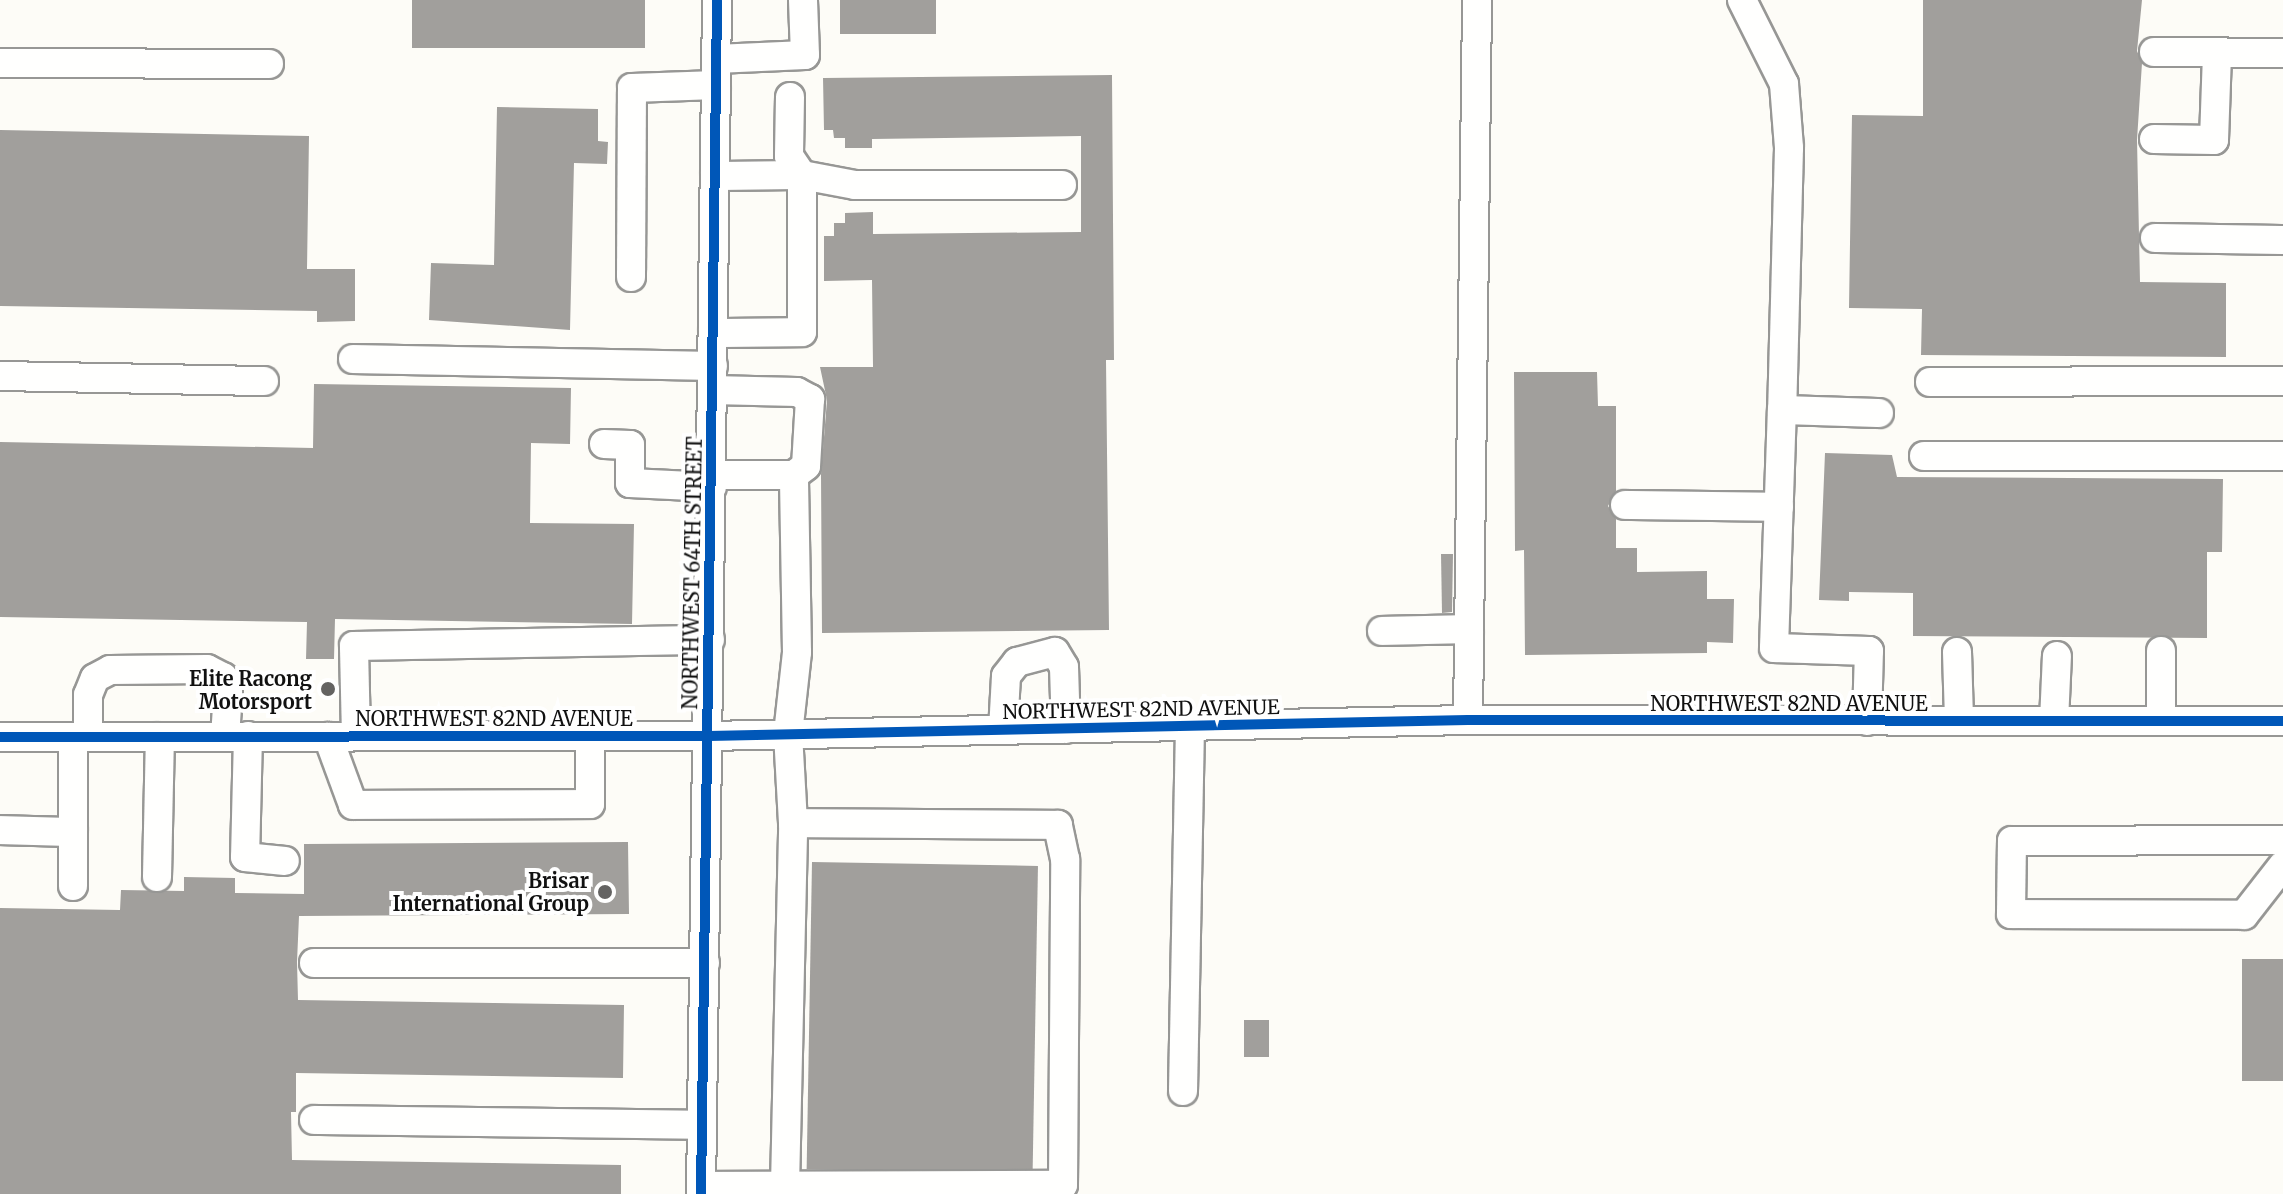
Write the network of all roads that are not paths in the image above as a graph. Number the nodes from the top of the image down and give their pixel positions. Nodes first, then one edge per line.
1 (717, 0) edge
2 (803, 0) edge
3 (1477, 0) edge
4 (1742, 0) edge
5 (2154, 52) dead end
6 (2217, 53) junction
7 (2283, 53) edge
8 (0, 63) edge
9 (269, 64) dead end
10 (716, 72) junction
11 (790, 97) dead end
12 (2154, 139) dead end
13 (802, 175) junction
14 (715, 176) junction
15 (1062, 185) dead end
16 (2155, 238) dead end
17 (2283, 240) edge
18 (631, 277) dead end
19 (713, 333) junction
20 (353, 359) dead end
21 (0, 376) edge
22 (713, 378) junction
23 (264, 381) dead end
24 (2283, 381) edge
25 (1930, 382) dead end
26 (1782, 410) junction
27 (1879, 413) dead end
28 (604, 444) dead end
29 (1924, 456) dead end
30 (2283, 456) edge
31 (794, 475) junction
32 (712, 481) junction
33 (1625, 505) dead end
34 (1779, 507) junction
35 (1469, 629) junction
36 (1382, 631) dead end
37 (710, 640) junction
38 (2161, 651) dead end
39 (1957, 652) dead end
40 (2057, 656) dead end
41 (1468, 720) junction
42 (1867, 721) junction
43 (1959, 721) junction
44 (2054, 721) junction
45 (2161, 721) junction
46 (2283, 721) edge
47 (1190, 726) junction
48 (1066, 729) junction
49 (1003, 730) junction
50 (788, 734) junction
51 (356, 736) junction
52 (590, 736) junction
53 (709, 736) junction
54 (0, 737) edge
55 (81, 737) junction
56 (160, 737) junction
57 (237, 737) junction
58 (328, 737) junction
59 (793, 823) junction
60 (0, 830) edge
61 (73, 832) junction
62 (2283, 840) edge
63 (285, 861) dead end
64 (2283, 865) edge
65 (157, 877) dead end
66 (73, 886) dead end
67 (314, 963) dead end
68 (705, 963) junction
69 (1183, 1091) dead end
70 (314, 1120) dead end
71 (702, 1125) junction
72 (785, 1186) junction
73 (701, 1190) edge

1 - 10 street, NORTHWEST 64TH STREET
2 - 10 street
3 - 35 street
4 - 26 street
5 - 6 street
6 - 7 street
6 - 12 street
8 - 9 street
10 - 14 street, NORTHWEST 64TH STREET
10 - 18 street
11 - 13 street
13 - 14 street
13 - 15 street
13 - 19 street
14 - 19 street, NORTHWEST 64TH STREET
16 - 17 street
19 - 22 street, NORTHWEST 64TH STREET
20 - 22 street
21 - 23 street
22 - 31 street
22 - 32 street, NORTHWEST 64TH STREET
24 - 25 street
26 - 27 street
26 - 34 street
28 - 32 street
29 - 30 street
31 - 32 street
31 - 50 street
32 - 37 street, NORTHWEST 64TH STREET
33 - 34 street
34 - 42 street
35 - 36 street
35 - 41 street
37 - 51 street
37 - 53 street, NORTHWEST 64TH STREET
38 - 45 street
39 - 43 street
40 - 44 street
41 - 42 street, NORTHWEST 82ND AVENUE
41 - 47 street, NORTHWEST 82ND AVENUE
42 - 43 street, NORTHWEST 82ND AVENUE
43 - 44 street, NORTHWEST 82ND AVENUE
44 - 45 street, NORTHWEST 82ND AVENUE
45 - 46 street, NORTHWEST 82ND AVENUE
47 - 48 street, NORTHWEST 82ND AVENUE
47 - 69 street
48 - 49 street, NORTHWEST 82ND AVENUE
48 - 49 street
49 - 50 street, NORTHWEST 82ND AVENUE
50 - 53 street, NORTHWEST 82ND AVENUE
50 - 59 street
51 - 52 street, NORTHWEST 82ND AVENUE
51 - 58 street, NORTHWEST 82ND AVENUE
52 - 53 street, NORTHWEST 82ND AVENUE
52 - 58 street
53 - 68 street, NORTHWEST 64TH STREET
54 - 55 street, NORTHWEST 82ND AVENUE
55 - 56 street, NORTHWEST 82ND AVENUE
55 - 57 street
55 - 61 street
56 - 57 street, NORTHWEST 82ND AVENUE
56 - 65 street
57 - 58 street, NORTHWEST 82ND AVENUE
57 - 63 street
59 - 72 street
59 - 72 street
60 - 61 street
61 - 66 street
62 - 64 street
67 - 68 street
68 - 71 street, NORTHWEST 64TH STREET
70 - 71 street
71 - 73 street, NORTHWEST 64TH STREET
72 - 73 street

